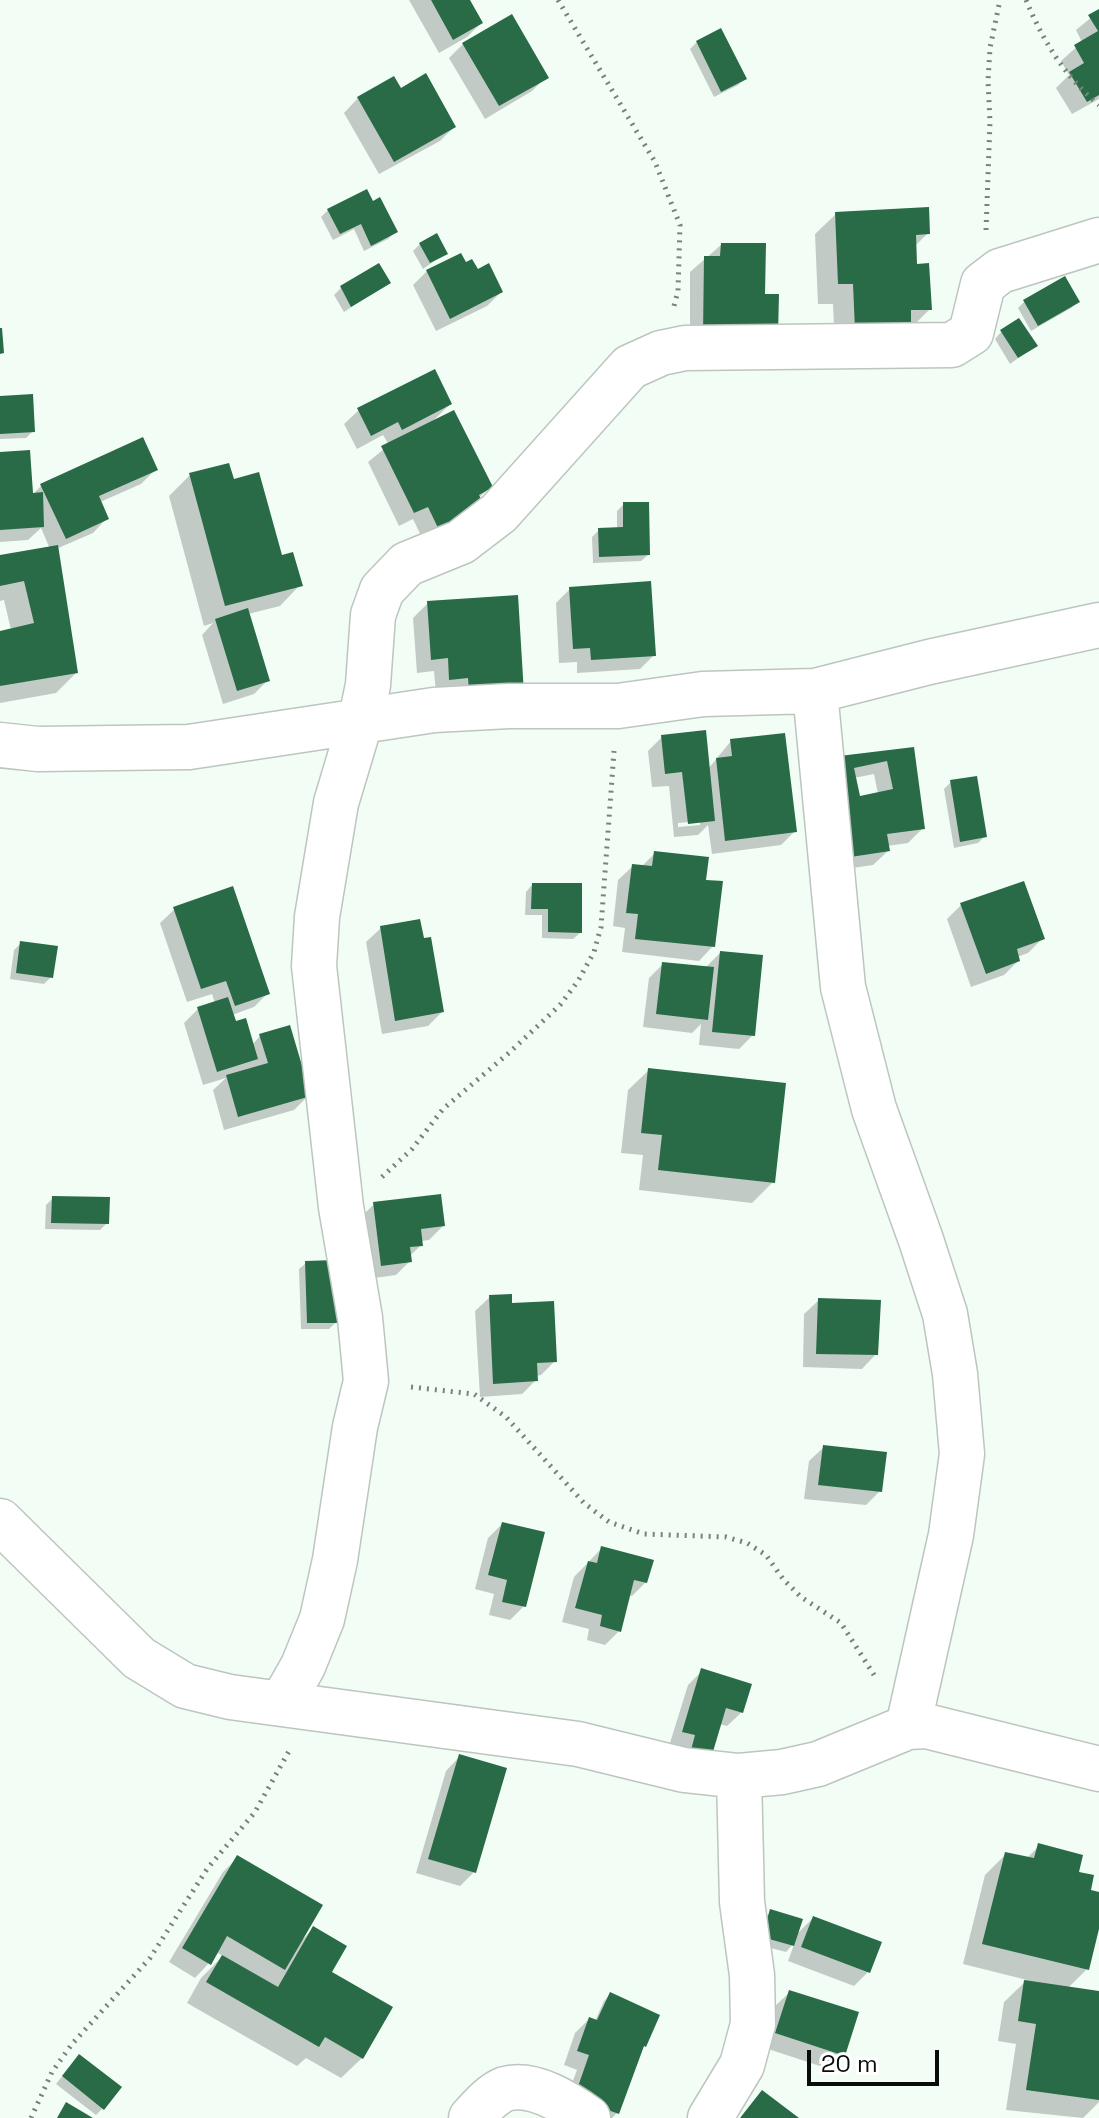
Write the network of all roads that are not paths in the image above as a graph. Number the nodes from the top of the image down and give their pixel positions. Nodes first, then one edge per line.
1 (1099, 240) edge
2 (1099, 625) edge
3 (815, 691) junction
4 (360, 723) junction
5 (0, 745) edge
6 (0, 1521) edge
7 (291, 1705) junction
8 (911, 1715) junction
9 (1099, 1769) edge
10 (739, 1776) junction
11 (471, 2118) edge
12 (588, 2118) edge
13 (710, 2118) edge

1 - 4 street
2 - 3 street
3 - 4 street
3 - 8 street
4 - 5 street
4 - 7 street
6 - 7 street
7 - 10 street
8 - 9 street
8 - 10 street
10 - 13 street
11 - 12 street

